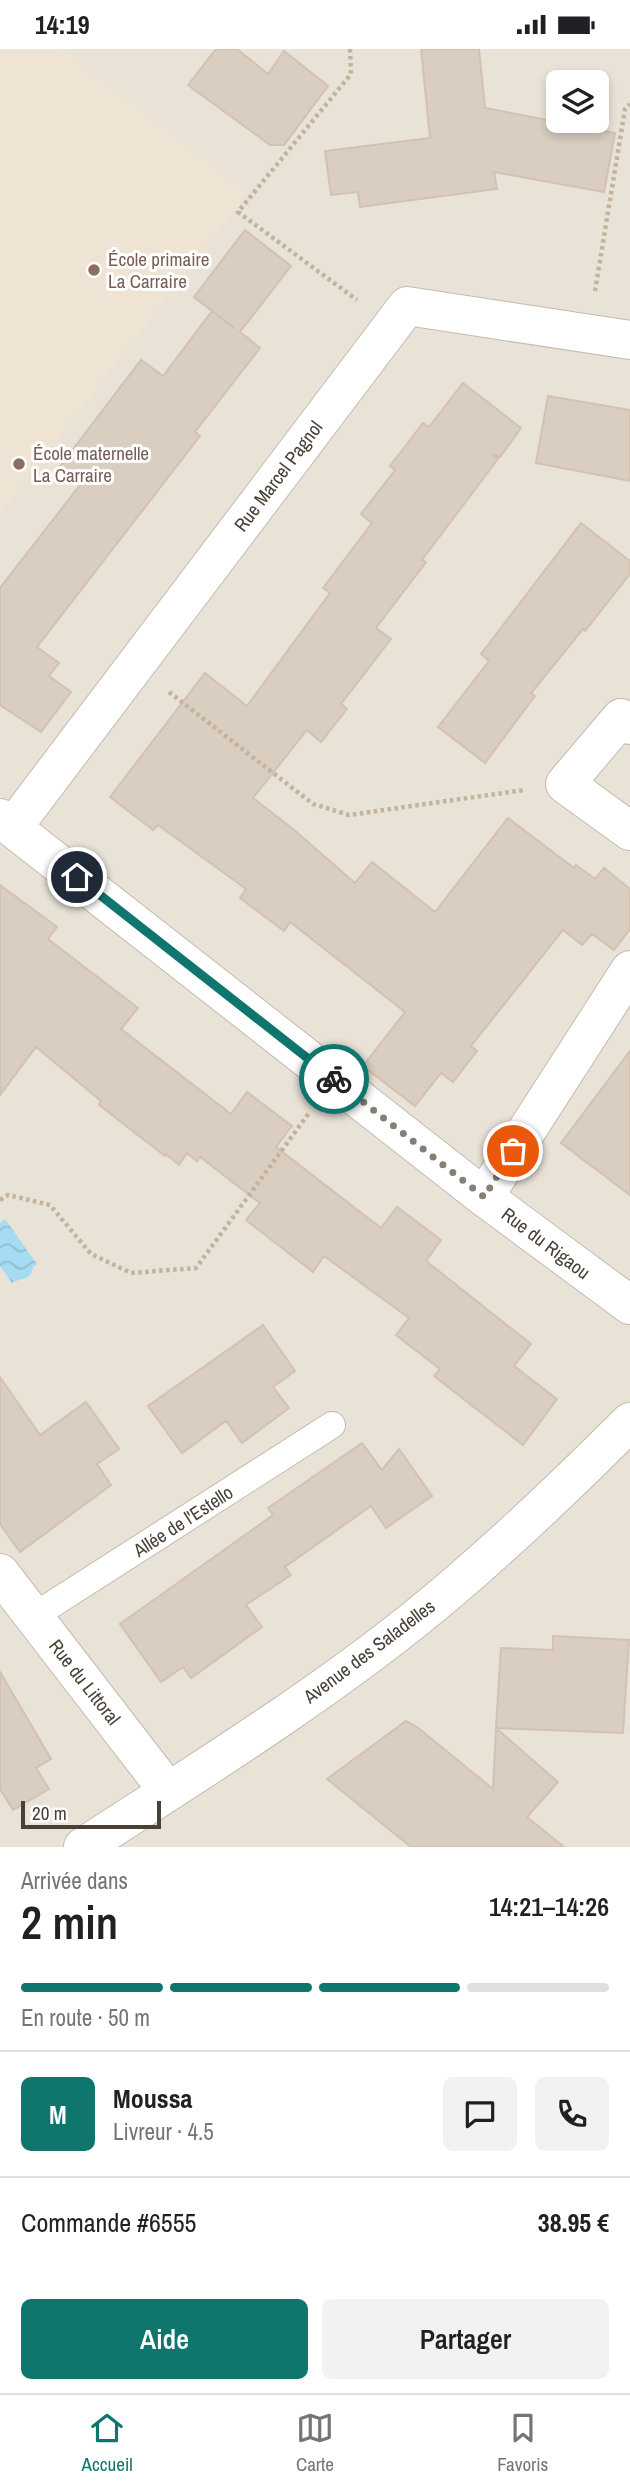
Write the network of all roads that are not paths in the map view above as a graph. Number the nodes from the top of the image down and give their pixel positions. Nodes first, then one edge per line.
1 (630, 340) edge
2 (630, 725) edge
3 (7, 823) edge
4 (630, 831) edge
5 (630, 970) edge
6 (484, 1197) junction
7 (630, 1305) edge
8 (332, 1425) dead end
9 (623, 1442) edge
10 (0, 1573) edge
11 (34, 1616) junction
12 (169, 1791) junction
13 (83, 1847) edge

1 - 3 street, Rue Marcel Pagnol
2 - 4 street
3 - 6 street, Rue du Rigaou
5 - 6 street
6 - 7 street, Rue du Rigaou
8 - 11 lane, Allée de l'Estello
9 - 12 street, Avenue des Saladelles
10 - 11 street, Rue du Littoral
11 - 12 street, Rue du Littoral
12 - 13 street, Avenue des Saladelles

